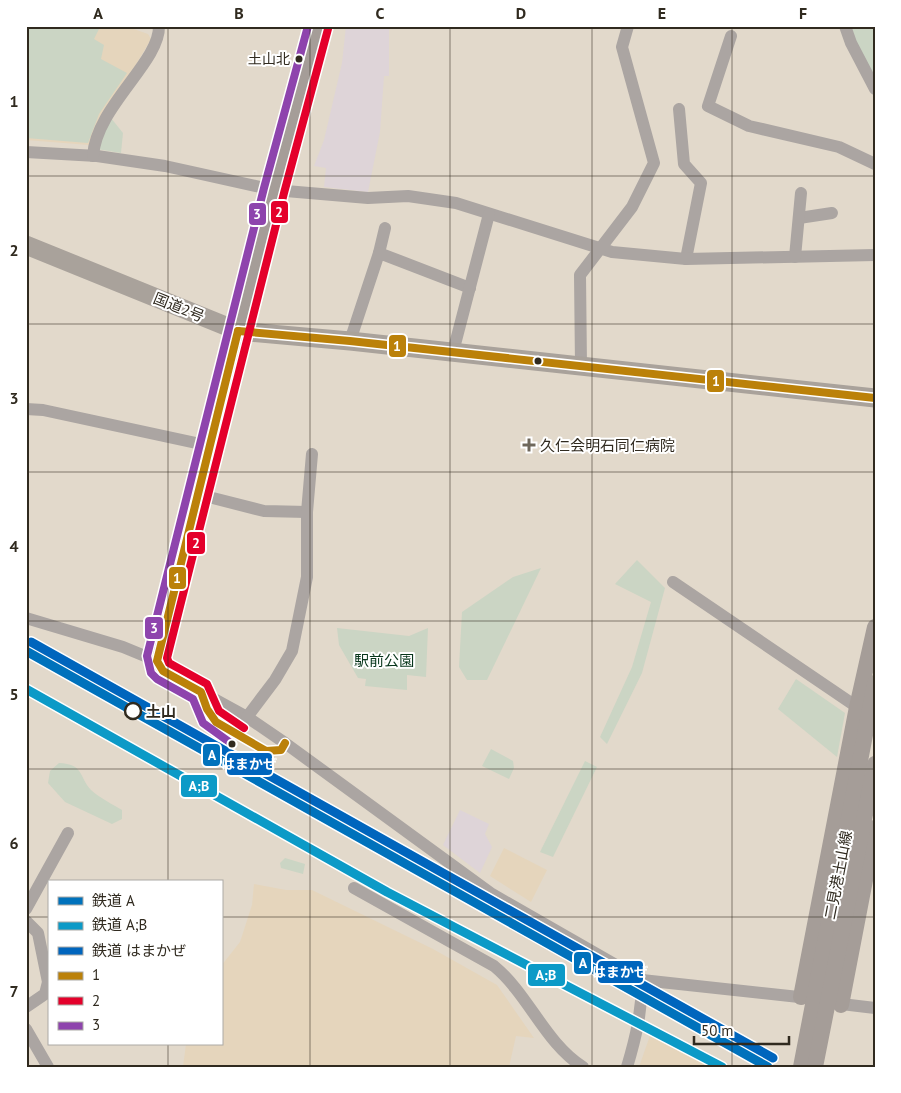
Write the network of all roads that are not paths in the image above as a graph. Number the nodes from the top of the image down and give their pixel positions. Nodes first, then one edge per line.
1 (159, 26) edge
2 (318, 26) edge
3 (628, 26) edge
4 (845, 26) edge
5 (730, 36) dead end
6 (875, 89) edge
7 (679, 109) dead end
8 (26, 152) edge
9 (93, 156) junction
10 (875, 164) edge
11 (274, 190) junction
12 (801, 193) dead end
13 (832, 213) dead end
14 (489, 214) junction
15 (799, 218) junction
16 (385, 228) dead end
17 (26, 245) edge
18 (599, 248) junction
19 (379, 253) junction
20 (875, 255) edge
21 (795, 257) junction
22 (686, 259) junction
23 (470, 288) junction
24 (238, 331) junction
25 (350, 341) junction
26 (453, 352) junction
27 (581, 366) junction
28 (875, 398) edge
29 (26, 409) edge
30 (210, 446) junction
31 (312, 454) dead end
32 (197, 494) junction
33 (307, 512) junction
34 (673, 582) dead end
35 (26, 618) edge
36 (875, 627) edge
37 (157, 661) junction
38 (875, 683) edge
39 (857, 707) junction
40 (247, 717) junction
41 (875, 764) edge
42 (875, 828) edge
43 (68, 833) dead end
44 (354, 888) dead end
45 (26, 909) edge
46 (26, 921) edge
47 (642, 980) junction
48 (824, 983) junction
49 (801, 997) junction
50 (841, 1005) junction
51 (26, 1007) edge
52 (875, 1008) edge
53 (26, 1029) edge
54 (44, 1065) edge
55 (583, 1067) edge
56 (627, 1067) edge
57 (801, 1067) edge
58 (815, 1067) edge

1 - 9 street
2 - 11 main road
3 - 18 street
4 - 6 street
5 - 10 street
7 - 22 street
8 - 9 street
9 - 11 street
11 - 14 street
11 - 24 main road
12 - 15 street
13 - 15 street
14 - 18 street
14 - 23 street
15 - 21 street
16 - 19 street
17 - 24 highway, 国道2号
18 - 22 street
18 - 27 street
19 - 23 street
19 - 25 street
20 - 21 street
21 - 22 street
23 - 26 street
24 - 25 highway, 国道2号
24 - 30 street
25 - 26 highway, 国道2号
26 - 27 highway, 国道2号
27 - 28 highway, 国道2号
29 - 30 street
30 - 32 street
31 - 33 street
32 - 33 street
32 - 37 street
33 - 40 street
34 - 39 street
35 - 37 street
36 - 39 main road
37 - 40 street
38 - 48 main road, 二見港土山線
39 - 49 main road
40 - 47 street
41 - 48 main road, 二見港土山線
42 - 50 main road
43 - 45 street
44 - 55 street
46 - 51 street
47 - 49 street
47 - 56 street
48 - 57 main road, 二見港土山線
48 - 58 main road, 二見港土山線
49 - 50 street
50 - 52 street
53 - 54 street

